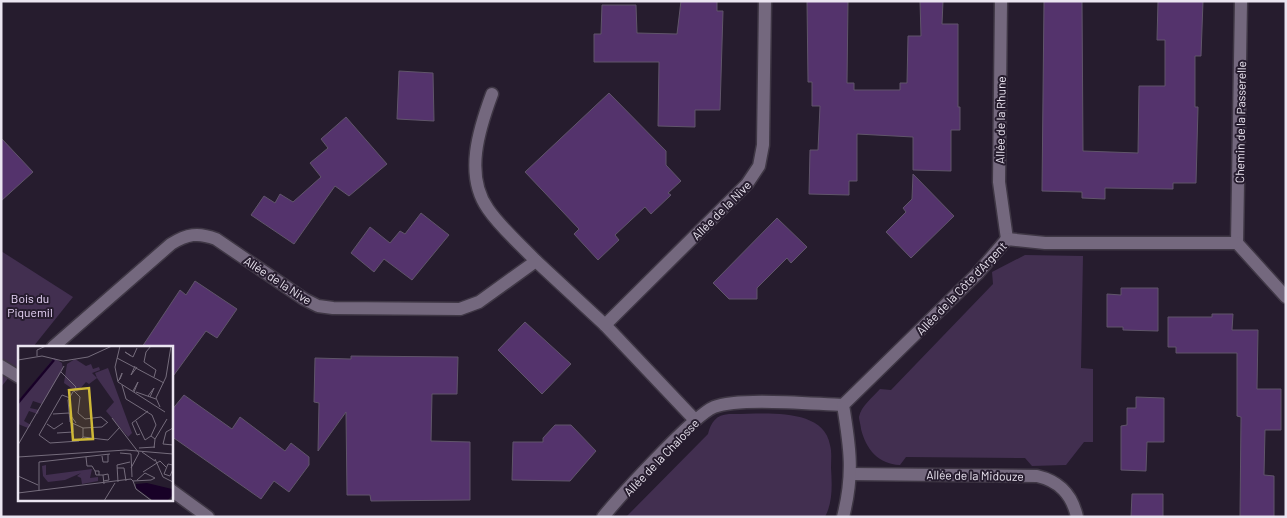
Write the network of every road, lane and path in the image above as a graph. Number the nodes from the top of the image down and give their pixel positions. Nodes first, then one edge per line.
1 (764, 1) edge
2 (1001, 1) edge
3 (1241, 1) edge
4 (492, 94) dead end
5 (1007, 239) junction
6 (1238, 243) junction
7 (536, 261) junction
8 (1286, 297) edge
9 (604, 325) junction
10 (54, 346) edge
11 (1, 366) edge
12 (18, 376) edge
13 (843, 405) junction
14 (695, 420) junction
15 (851, 474) junction
16 (172, 491) edge
17 (191, 512) edge
18 (208, 517) edge
19 (603, 517) edge
20 (843, 517) edge
21 (1076, 517) edge

1 - 9 street, Allée de la Nive
2 - 5 street, Allée de la Rhune
3 - 6 street, Chemin de la Passerelle
4 - 7 street
5 - 6 street, Allée de la Côte d'Argent
5 - 13 street, Allée de la Côte d'Argent
6 - 8 street
7 - 9 street
7 - 10 street, Allée de la Nive
9 - 14 street
11 - 12 street
13 - 14 street, Allée de la Chalosse
13 - 15 street
14 - 19 street, Allée de la Chalosse
15 - 20 street
15 - 21 street, Allée de la Midouze
16 - 17 street
17 - 18 street

